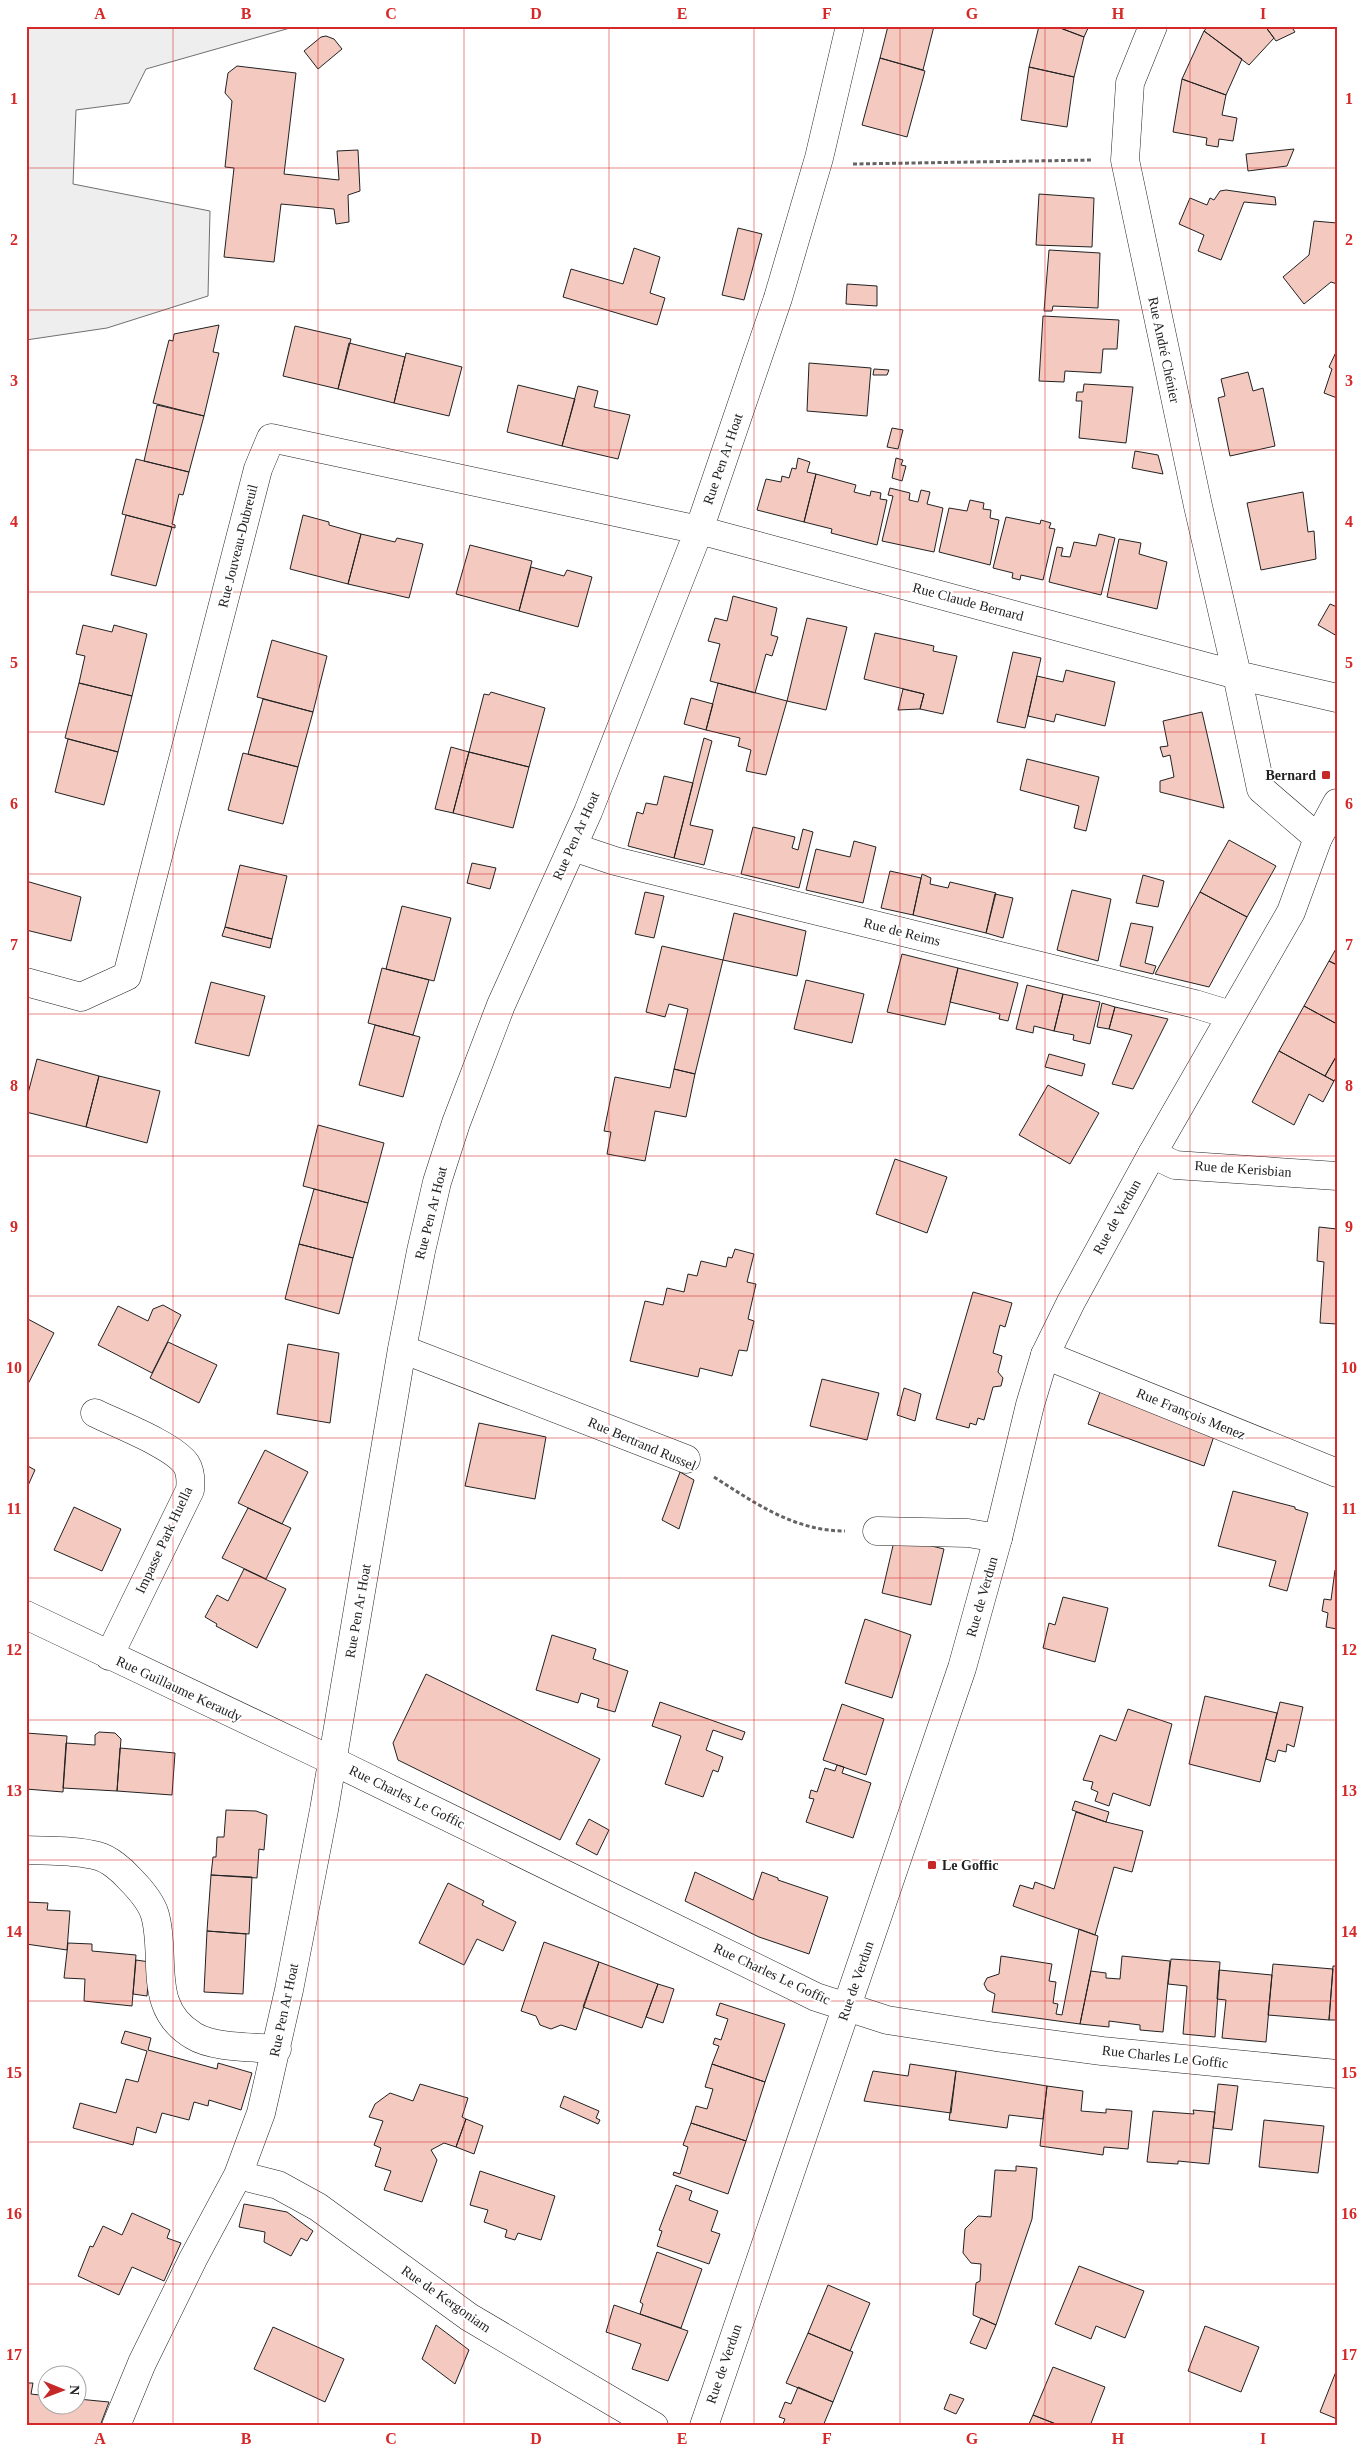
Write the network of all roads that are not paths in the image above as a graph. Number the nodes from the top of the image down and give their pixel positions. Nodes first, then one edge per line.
1 (850, 26) edge
2 (1153, 26) edge
3 (699, 530) junction
4 (1237, 675) junction
5 (1337, 698) edge
6 (1337, 803) edge
7 (1318, 838) junction
8 (573, 847) junction
9 (26, 982) edge
10 (1231, 1014) junction
11 (1152, 1154) junction
12 (1337, 1176) edge
13 (402, 1348) junction
14 (1045, 1356) junction
15 (95, 1413) dead end
16 (686, 1459) road end
17 (1337, 1473) edge
18 (877, 1531) road end
19 (998, 1538) junction
20 (26, 1616) edge
21 (109, 1656) junction
22 (333, 1761) junction
23 (26, 1850) edge
24 (848, 2008) junction
25 (276, 2049) junction
26 (1337, 2074) edge
27 (238, 2175) junction
28 (116, 2426) edge
29 (654, 2426) edge
30 (704, 2426) edge

1 - 3 street, Rue Pen Ar Hoat
2 - 4 street, Rue André Chénier
3 - 4 street, Rue Claude Bernard
3 - 8 street, Rue Pen Ar Hoat
3 - 9 street, Rue Jouveau-Dubreuil
4 - 5 street, Rue Claude Bernard
4 - 7 street, Rue André Chénier
6 - 7 street, Rue de Verdun
7 - 10 street, Rue de Verdun
8 - 10 street, Rue de Reims
8 - 13 street, Rue Pen Ar Hoat
10 - 11 street, Rue de Verdun
11 - 12 street, Rue de Kerisbian
11 - 14 street, Rue de Verdun
13 - 16 street, Rue Bertrand Russel
13 - 22 street, Rue Pen Ar Hoat
14 - 17 street, Rue François Menez
14 - 19 street, Rue de Verdun
15 - 21 street, Impasse Park Huella
18 - 19 street
19 - 24 street, Rue de Verdun
20 - 21 street, Rue Guillaume Keraudy
21 - 22 street, Rue Guillaume Keraudy
22 - 24 street, Rue Charles Le Goffic
22 - 25 street, Rue Pen Ar Hoat
23 - 25 street
24 - 26 street, Rue Charles Le Goffic
24 - 30 street, Rue de Verdun
25 - 27 street, Rue Pen Ar Hoat
27 - 28 street, Rue Pen Ar Hoat
27 - 29 street, Rue de Kergoniam

